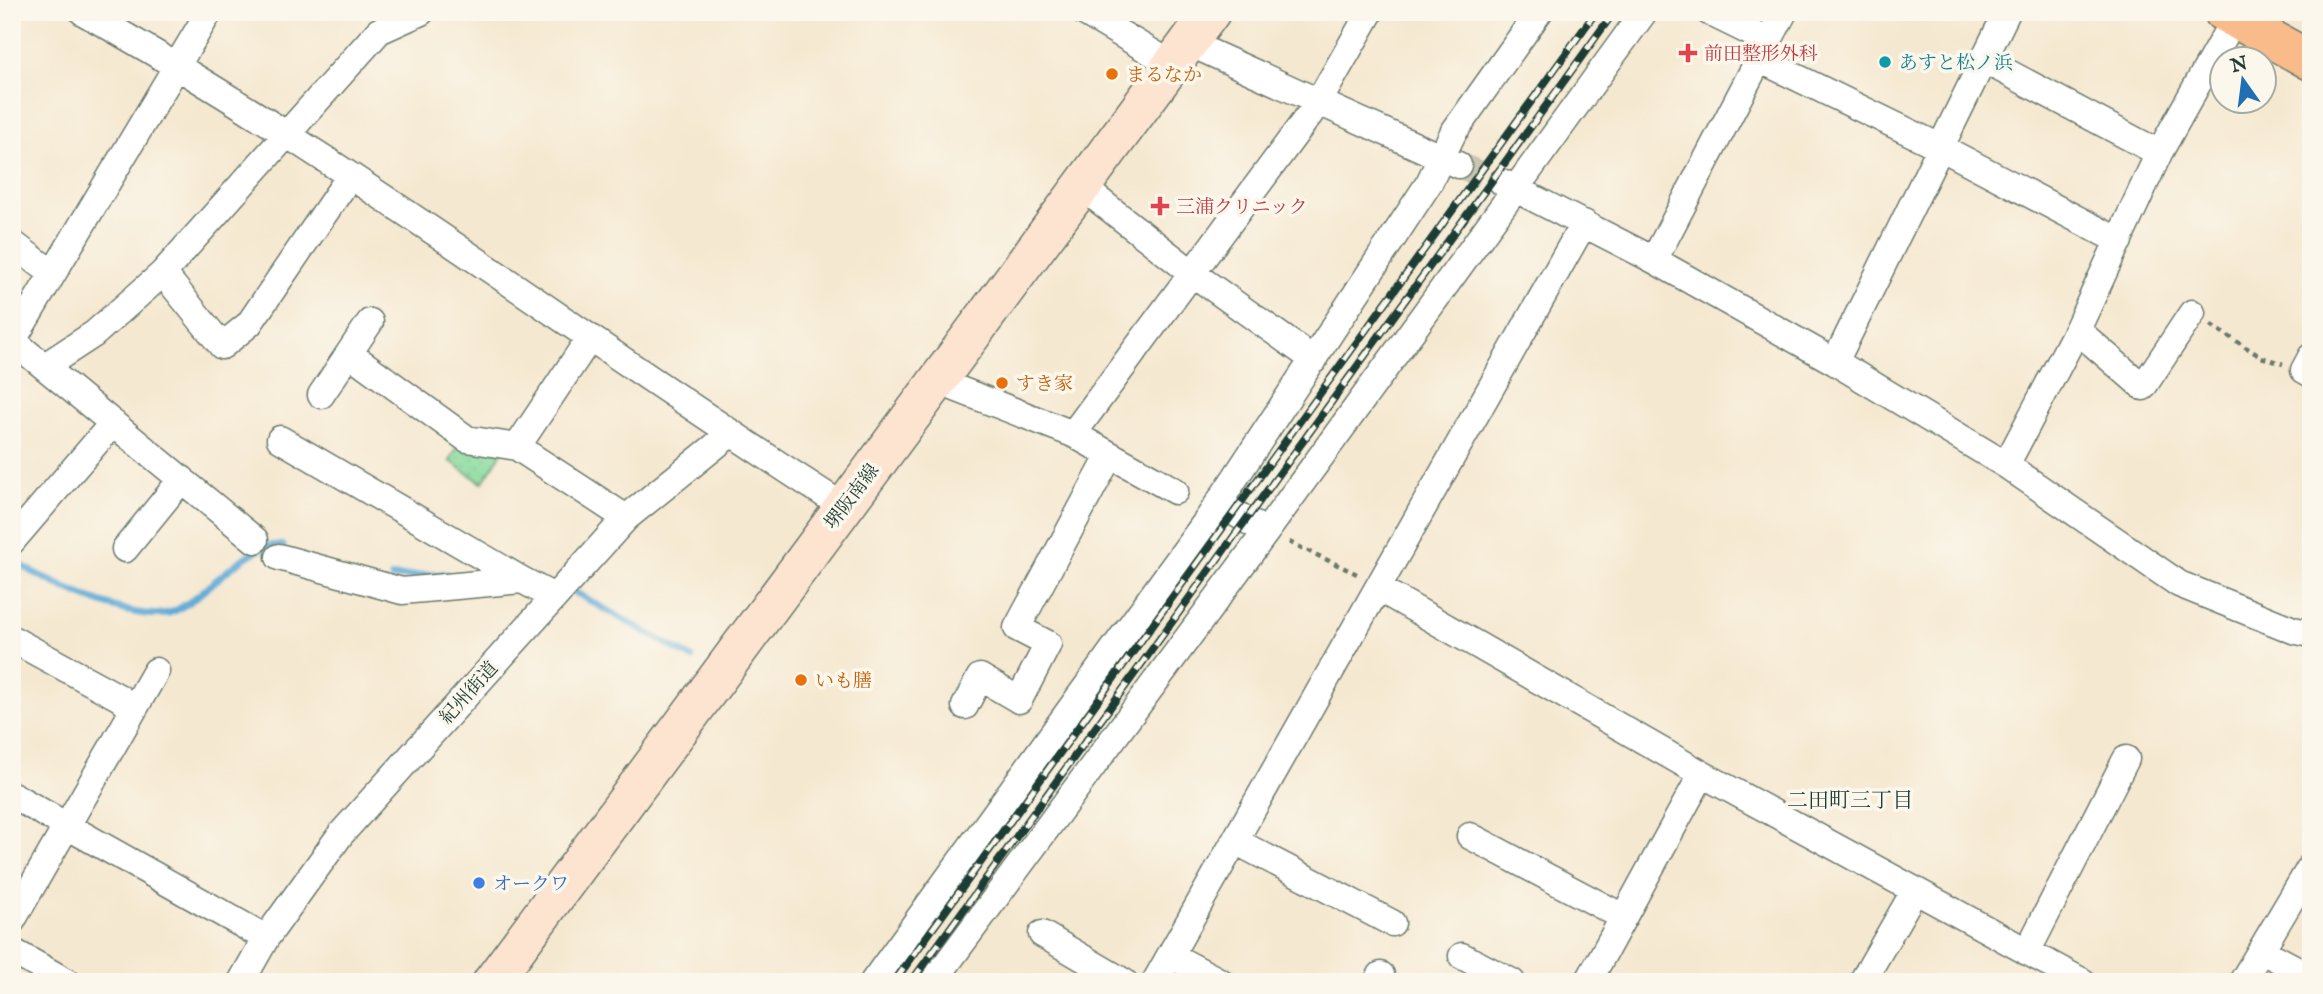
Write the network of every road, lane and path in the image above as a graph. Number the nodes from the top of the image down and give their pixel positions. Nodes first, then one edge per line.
1 (83, 12) edge
2 (209, 12) edge
3 (421, 12) edge
4 (1084, 12) edge
5 (1211, 12) edge
6 (1370, 12) edge
7 (1539, 12) edge
8 (1644, 12) edge
9 (1709, 12) edge
10 (1784, 12) edge
11 (2007, 12) edge
12 (2232, 14) edge
13 (1763, 50) junction
14 (1181, 54) junction
15 (1984, 60) junction
16 (2311, 61) edge
17 (177, 65) junction
18 (1318, 103) junction
19 (287, 133) junction
20 (1942, 148) junction
21 (2159, 153) junction
22 (1450, 162) junction
23 (350, 176) junction
24 (1509, 185) junction
25 (1082, 187) junction
26 (1584, 223) junction
27 (2119, 241) junction
28 (12, 243) edge
29 (1654, 260) junction
30 (52, 273) junction
31 (163, 273) junction
32 (1192, 273) junction
33 (2192, 313) joint
34 (370, 322) dead end
35 (2077, 330) junction
36 (589, 339) junction
37 (13, 341) edge
38 (350, 354) junction
39 (1314, 360) junction
40 (1835, 362) junction
41 (45, 366) junction
42 (2309, 367) edge
43 (937, 381) junction
44 (321, 395) dead end
45 (113, 423) junction
46 (730, 434) junction
47 (1073, 434) junction
48 (280, 439) dead end
49 (517, 447) junction
50 (1110, 455) junction
51 (2006, 465) junction
52 (182, 479) junction
53 (1175, 491) dead end
54 (843, 506) junction
55 (1214, 509) junction
56 (626, 518) junction
57 (255, 540) dead end
58 (1261, 540) junction
59 (12, 541) edge
60 (125, 549) dead end
61 (279, 557) dead end
62 (522, 580) junction
63 (1378, 588) junction
64 (554, 597) junction
65 (2311, 634) edge
66 (12, 639) edge
67 (156, 671) dead end
68 (965, 706) dead end
69 (133, 709) junction
70 (2126, 759) dead end
71 (1702, 774) junction
72 (12, 795) edge
73 (66, 825) junction
74 (1470, 836) dead end
75 (1235, 841) junction
76 (2311, 866) edge
77 (1915, 890) junction
78 (1623, 917) junction
79 (12, 921) edge
80 (1392, 923) dead end
81 (1042, 934) dead end
82 (266, 938) junction
83 (2261, 950) junction
84 (12, 951) edge
85 (2027, 952) junction
86 (1170, 954) junction
87 (1462, 956) dead end
88 (2311, 977) edge
89 (67, 982) edge
90 (242, 982) edge
91 (492, 982) edge
92 (873, 982) edge
93 (933, 982) edge
94 (1124, 982) edge
95 (1155, 982) edge
96 (1221, 982) edge
97 (1512, 982) edge
98 (1588, 982) edge
99 (1863, 982) edge
100 (2082, 982) edge
101 (2242, 982) edge

1 - 17 street
2 - 17 street
3 - 19 street
4 - 14 street
5 - 14 main road, 堺阪南線
6 - 18 street
7 - 22 street
8 - 24 street
9 - 13 street
10 - 13 street
11 - 15 street
12 - 16 main road
12 - 21 street
13 - 20 street
13 - 29 street
14 - 18 street
14 - 25 main road, 堺阪南線
15 - 20 street
15 - 21 street
17 - 19 street
17 - 30 street
18 - 22 street
18 - 32 street
19 - 23 street
19 - 31 street
20 - 27 street
20 - 40 street
21 - 27 street
22 - 39 street
23 - 31 street
23 - 36 street
24 - 26 street
24 - 58 street
25 - 32 street
25 - 43 main road, 堺阪南線
26 - 29 street
26 - 63 street
27 - 35 street
28 - 30 street
29 - 40 street
30 - 37 street
31 - 41 street
32 - 39 street
32 - 47 street
33 - 35 street
33 - 42 path
34 - 38 street
35 - 51 street
36 - 46 street
36 - 49 street
37 - 41 street
38 - 44 street
38 - 49 street
39 - 55 street
40 - 51 street
41 - 45 street
43 - 47 street
43 - 54 main road, 堺阪南線
45 - 52 street
45 - 59 street
46 - 54 street
46 - 56 street, 紀州街道
47 - 50 street
48 - 62 street
49 - 56 street
50 - 53 street
50 - 68 street
51 - 65 street
52 - 57 street
52 - 60 street
54 - 91 main road, 堺阪南線
55 - 58 street
55 - 92 street
56 - 64 street, 紀州街道
58 - 63 path
58 - 93 street
61 - 62 street
62 - 64 street
63 - 71 street
63 - 75 street
64 - 82 street, 紀州街道
66 - 69 street
67 - 69 street
69 - 73 street
70 - 85 street
71 - 77 street
71 - 78 street
72 - 73 street
73 - 79 street
73 - 82 street
74 - 78 street
75 - 80 street
75 - 86 street
76 - 83 street
77 - 85 street
77 - 99 street
78 - 98 street
81 - 94 street
82 - 90 street, 紀州街道
83 - 88 street
83 - 101 street
84 - 89 street
85 - 100 street
86 - 95 street
86 - 96 street
87 - 97 street

